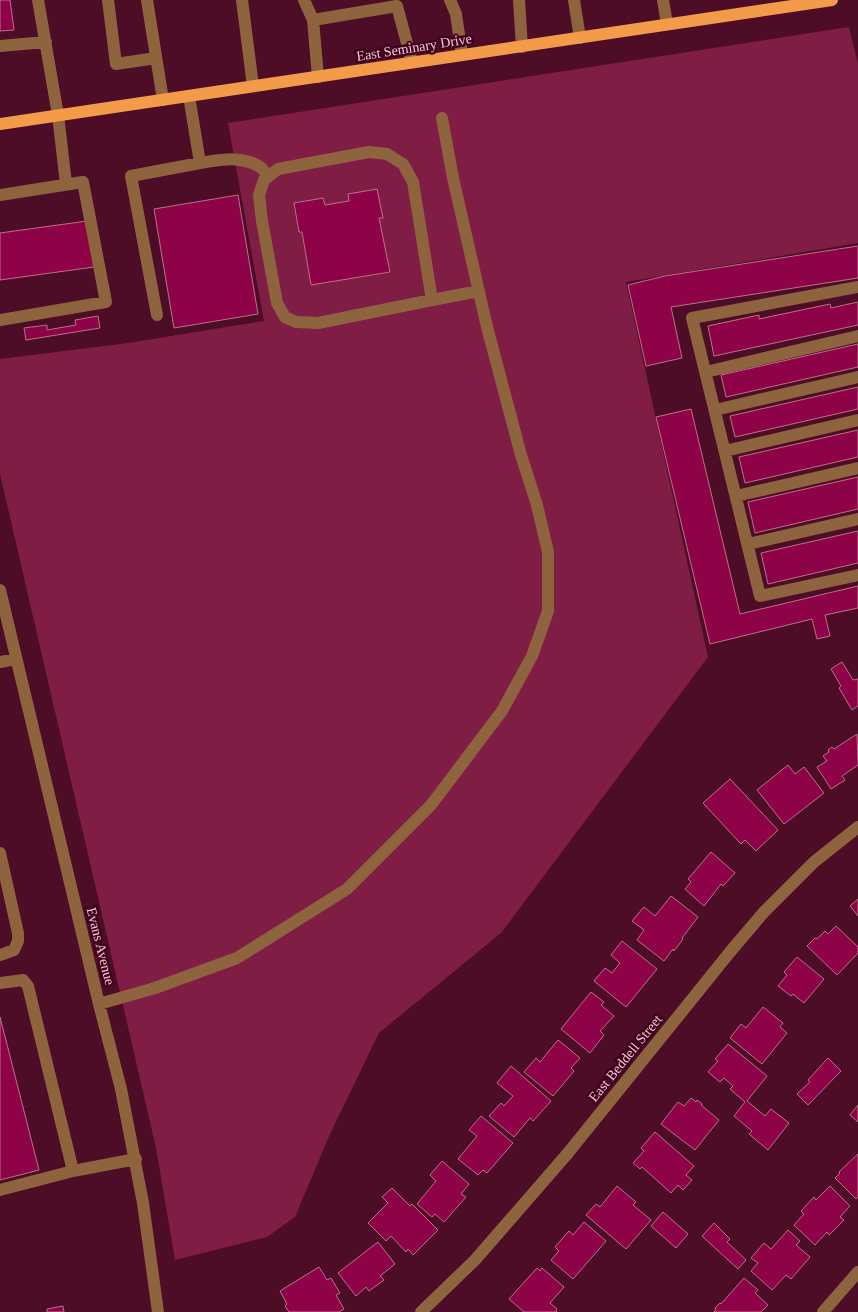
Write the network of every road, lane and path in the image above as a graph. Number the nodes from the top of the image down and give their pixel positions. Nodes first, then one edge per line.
1 (38, 0) edge
2 (108, 0) edge
3 (147, 0) edge
4 (242, 0) edge
5 (304, 0) edge
6 (450, 0) edge
7 (519, 0) edge
8 (574, 0) edge
9 (663, 0) edge
10 (832, 0) edge
11 (397, 3) edge
12 (312, 20) junction
13 (667, 24) junction
14 (580, 38) junction
15 (46, 42) junction
16 (0, 46) edge
17 (522, 47) junction
18 (462, 55) junction
19 (156, 58) junction
20 (412, 62) junction
21 (318, 77) junction
22 (254, 86) junction
23 (189, 96) junction
24 (163, 100) junction
25 (58, 115) junction
26 (442, 118) dead end
27 (0, 124) edge
28 (200, 163) junction
29 (268, 176) junction
30 (66, 184) junction
31 (0, 194) edge
32 (858, 287) edge
33 (479, 291) junction
34 (432, 300) junction
35 (157, 315) dead end
36 (0, 320) edge
37 (858, 336) edge
38 (706, 372) junction
39 (858, 377) edge
40 (715, 410) junction
41 (858, 420) edge
42 (725, 451) junction
43 (858, 468) edge
44 (736, 496) junction
45 (858, 519) edge
46 (748, 544) junction
47 (858, 575) edge
48 (0, 590) edge
49 (16, 658) junction
50 (0, 662) edge
51 (858, 827) edge
52 (0, 853) edge
53 (0, 955) edge
54 (0, 983) edge
55 (99, 1004) junction
56 (136, 1159) junction
57 (73, 1171) junction
58 (0, 1190) edge
59 (858, 1272) edge
60 (158, 1312) edge
61 (421, 1312) edge
62 (823, 1312) edge

1 - 15 street
2 - 19 street
3 - 19 street
4 - 22 street
5 - 12 street
6 - 18 street
7 - 17 street
8 - 14 street
9 - 13 street
10 - 13 main road, East Seminary Drive
11 - 12 street
11 - 20 street
12 - 21 street
13 - 14 main road, East Seminary Drive
14 - 17 main road, East Seminary Drive
15 - 16 street
15 - 25 street
17 - 18 main road, East Seminary Drive
18 - 20 main road, East Seminary Drive
19 - 24 street
20 - 21 main road, East Seminary Drive
21 - 22 main road, East Seminary Drive
22 - 23 main road, East Seminary Drive
23 - 24 main road, East Seminary Drive
23 - 28 street
24 - 25 main road, East Seminary Drive
25 - 27 main road, East Seminary Drive
25 - 30 street
26 - 33 street
28 - 29 street
28 - 35 street
29 - 34 street
29 - 34 street
30 - 31 street
30 - 36 street
32 - 38 street
33 - 34 street
33 - 55 street
37 - 38 street
38 - 40 street
39 - 40 street
40 - 42 street
41 - 42 street
42 - 44 street
43 - 44 street
44 - 46 street
45 - 46 street
46 - 47 street
48 - 49 street, Evans Avenue
49 - 50 street
49 - 55 street, Evans Avenue
51 - 61 street, East Beddell Street
52 - 53 street
54 - 57 street
55 - 56 street, Evans Avenue
56 - 57 street
56 - 60 street, Evans Avenue
57 - 58 street
59 - 62 street

